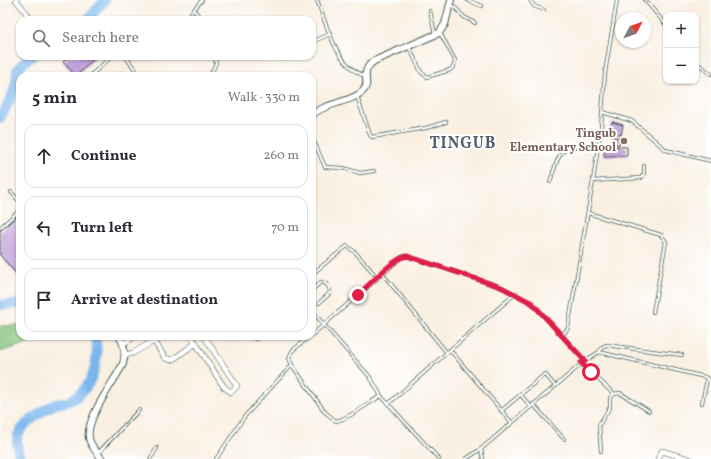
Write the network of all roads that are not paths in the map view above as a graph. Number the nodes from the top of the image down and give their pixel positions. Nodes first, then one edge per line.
1 (16, 0) edge
2 (202, 0) edge
3 (317, 0) edge
4 (467, 0) edge
5 (530, 0) edge
6 (617, 0) edge
7 (645, 0) edge
8 (451, 1) edge
9 (482, 6) dead end
10 (194, 10) junction
11 (544, 10) dead end
12 (430, 11) dead end
13 (28, 15) dead end
14 (189, 16) edge
15 (199, 16) edge
16 (663, 22) edge
17 (475, 23) dead end
18 (330, 34) junction
19 (437, 34) junction
20 (316, 40) edge
21 (409, 47) junction
22 (108, 60) edge
23 (128, 60) edge
24 (215, 60) edge
25 (699, 64) edge
26 (94, 72) edge
27 (137, 72) edge
28 (212, 72) edge
29 (711, 74) edge
30 (365, 76) junction
31 (357, 95) junction
32 (316, 112) edge
33 (602, 112) junction
34 (446, 122) dead end
35 (316, 146) edge
36 (597, 148) junction
37 (711, 161) edge
38 (644, 166) dead end
39 (374, 171) dead end
40 (550, 182) dead end
41 (593, 182) junction
42 (11, 192) dead end
43 (16, 198) edge
44 (588, 213) junction
45 (16, 214) edge
46 (0, 228) edge
47 (316, 271) edge
48 (382, 273) junction
49 (377, 277) junction
50 (316, 286) edge
51 (516, 293) junction
52 (319, 303) dead end
53 (653, 312) dead end
54 (316, 316) edge
55 (324, 325) junction
56 (316, 331) edge
57 (562, 336) junction
58 (122, 340) edge
59 (129, 340) edge
60 (194, 340) edge
61 (207, 340) edge
62 (305, 340) edge
63 (124, 343) junction
64 (196, 343) junction
65 (450, 350) junction
66 (599, 352) junction
67 (447, 353) junction
68 (126, 355) junction
69 (682, 355) dead end
70 (585, 361) junction
71 (581, 363) junction
72 (292, 365) junction
73 (555, 386) junction
74 (614, 394) junction
75 (521, 395) junction
76 (381, 396) junction
77 (702, 403) dead end
78 (388, 404) junction
79 (532, 406) junction
80 (139, 410) dead end
81 (501, 411) junction
82 (649, 411) dead end
83 (512, 423) junction
84 (564, 439) dead end
85 (157, 448) dead end
86 (481, 449) junction
87 (601, 451) dead end
88 (98, 453) junction
89 (102, 459) edge
90 (150, 459) edge
91 (216, 459) edge
92 (439, 459) edge
93 (466, 459) edge
94 (483, 459) edge
95 (658, 459) edge
96 (689, 459) edge

1 - 13 street
2 - 10 lane
3 - 18 lane
4 - 9 lane
5 - 11 lane
6 - 33 lane
7 - 16 lane
8 - 17 lane
8 - 19 street
10 - 14 lane
10 - 15 lane
12 - 19 lane
18 - 20 lane
18 - 30 lane
19 - 21 street
19 - 21 lane
21 - 30 street
22 - 26 lane
23 - 27 lane
24 - 28 lane
25 - 29 lane
30 - 31 street
31 - 32 street
31 - 34 lane
33 - 36 lane
33 - 37 lane
35 - 39 lane
36 - 40 lane
36 - 41 lane
38 - 41 lane
41 - 44 lane
42 - 43 lane
44 - 53 lane
44 - 57 lane
45 - 46 lane
47 - 49 lane
48 - 49 lane
48 - 51 lane
48 - 67 lane
49 - 55 lane
50 - 52 lane
51 - 57 lane
51 - 65 lane
54 - 55 lane
55 - 56 lane
55 - 76 lane
57 - 70 lane
58 - 63 street
59 - 63 street
60 - 64 street
61 - 64 street
62 - 72 lane
63 - 68 street
64 - 68 street
65 - 67 lane
65 - 81 lane
66 - 69 lane
66 - 70 lane
66 - 77 lane
67 - 78 lane
68 - 88 street
70 - 71 lane
71 - 73 lane
71 - 74 lane
72 - 76 lane
72 - 91 lane
73 - 75 lane
73 - 79 lane
74 - 82 lane
74 - 87 lane
75 - 79 lane
75 - 81 lane
76 - 78 lane
78 - 92 lane
79 - 83 lane
79 - 84 lane
80 - 88 lane
81 - 83 lane
83 - 86 lane
85 - 90 lane
86 - 93 lane
86 - 94 lane
88 - 89 street
95 - 96 street

